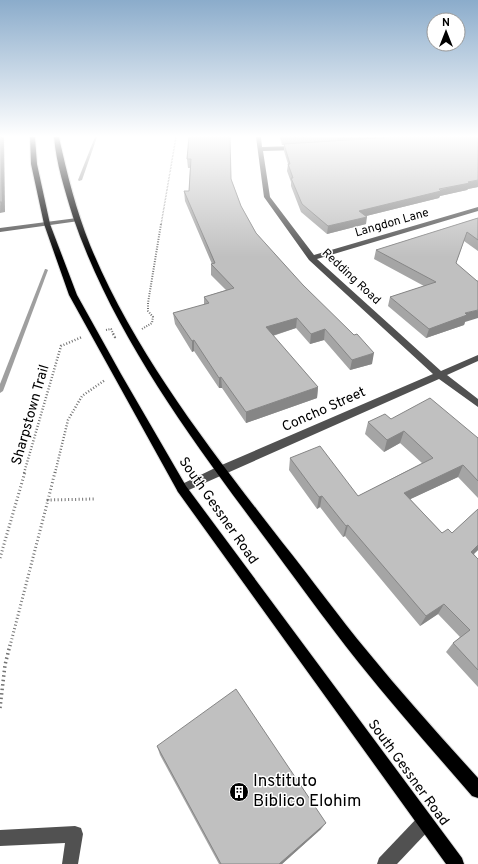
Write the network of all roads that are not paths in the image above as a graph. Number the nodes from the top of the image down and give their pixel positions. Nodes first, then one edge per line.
1 (37, 177) edge
2 (65, 177) edge
3 (264, 177) edge
4 (478, 209) edge
5 (77, 220) junction
6 (48, 224) junction
7 (0, 230) edge
8 (312, 258) junction
9 (478, 358) edge
10 (439, 374) junction
11 (478, 404) edge
12 (221, 470) junction
13 (182, 489) junction
14 (478, 790) edge
15 (425, 822) junction
16 (0, 838) edge
17 (70, 864) edge
18 (385, 864) edge
19 (456, 864) edge

1 - 6 main road, South Gessner Road
2 - 5 main road, South Gessner Road
3 - 8 street, Redding Road
4 - 8 street, Langdon Lane
5 - 6 street
5 - 12 main road, South Gessner Road
6 - 7 street
6 - 13 main road, South Gessner Road
8 - 10 street, Redding Road
9 - 10 street, Concho Street
10 - 11 street, Redding Road
10 - 12 street, Concho Street
12 - 13 street, Concho Street
12 - 14 main road, South Gessner Road
13 - 15 main road, South Gessner Road
15 - 18 street
15 - 19 main road, South Gessner Road
16 - 17 street

